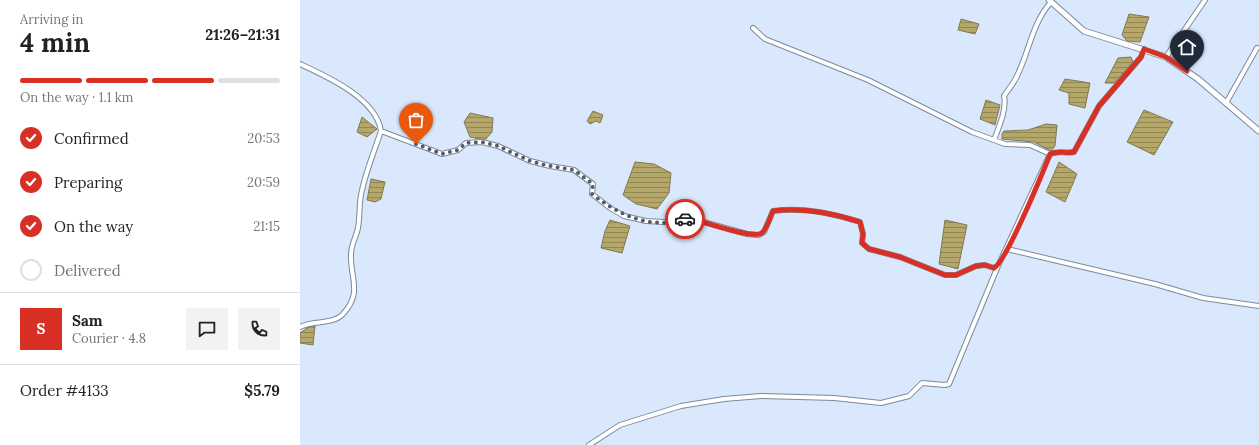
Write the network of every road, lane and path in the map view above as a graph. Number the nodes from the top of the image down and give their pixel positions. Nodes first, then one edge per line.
1 (1205, 0) edge
2 (1050, 1) edge
3 (753, 28) dead end
4 (1257, 48) dead end
5 (1144, 49) junction
6 (1166, 57) junction
7 (300, 64) edge
8 (1226, 103) junction
9 (380, 131) junction
10 (1259, 131) edge
11 (994, 140) junction
12 (1050, 154) junction
13 (1007, 249) junction
14 (998, 266) junction
15 (1259, 306) edge
16 (300, 327) edge
17 (589, 445) edge

1 - 6 street
2 - 5 street
2 - 11 street
3 - 11 street
4 - 8 street
5 - 6 street
5 - 12 street
6 - 8 street
7 - 9 street
8 - 10 street
9 - 14 street
9 - 16 street
11 - 12 street
12 - 13 street
13 - 14 street
13 - 15 street
14 - 17 street

